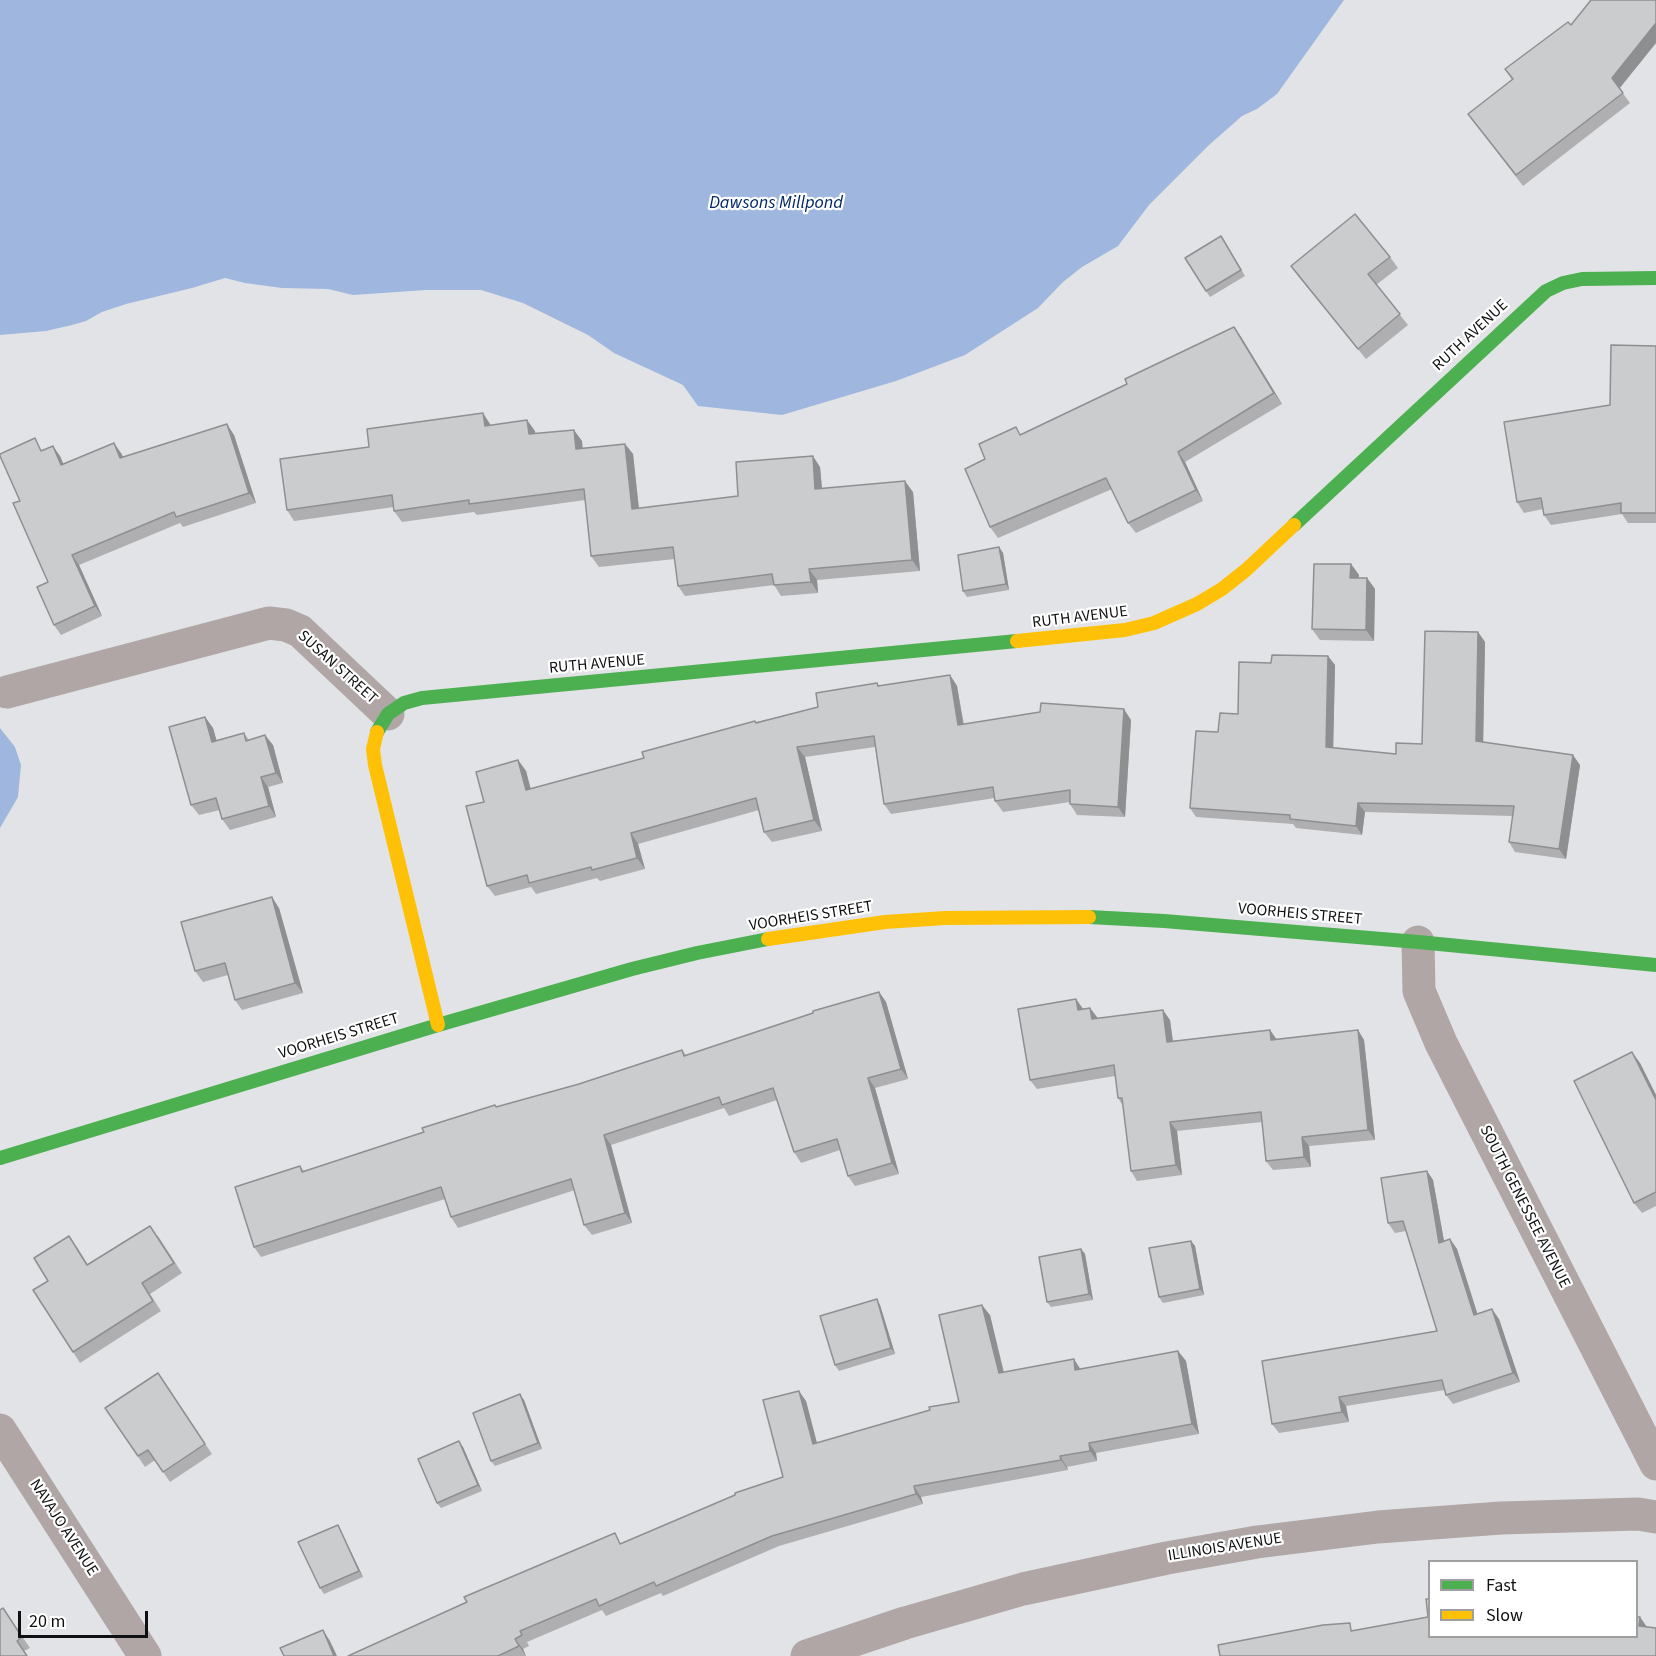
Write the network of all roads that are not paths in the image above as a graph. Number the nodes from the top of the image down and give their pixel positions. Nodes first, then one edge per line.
1 (1656, 278) edge
2 (7, 692) dead end
3 (388, 714) junction
4 (1418, 942) junction
5 (1656, 965) edge
6 (438, 1024) junction
7 (0, 1158) edge
8 (0, 1430) edge
9 (1656, 1464) edge
10 (1656, 1517) edge
11 (145, 1656) edge
12 (807, 1656) edge

1 - 3 street, RUTH AVENUE
2 - 3 street, SUSAN STREET
3 - 6 street, SUSAN STREET
4 - 5 street, VOORHEIS STREET
4 - 6 street, VOORHEIS STREET
4 - 9 street, SOUTH GENESSEE AVENUE
6 - 7 street, VOORHEIS STREET
8 - 11 street, NAVAJO AVENUE
10 - 12 street, ILLINOIS AVENUE

